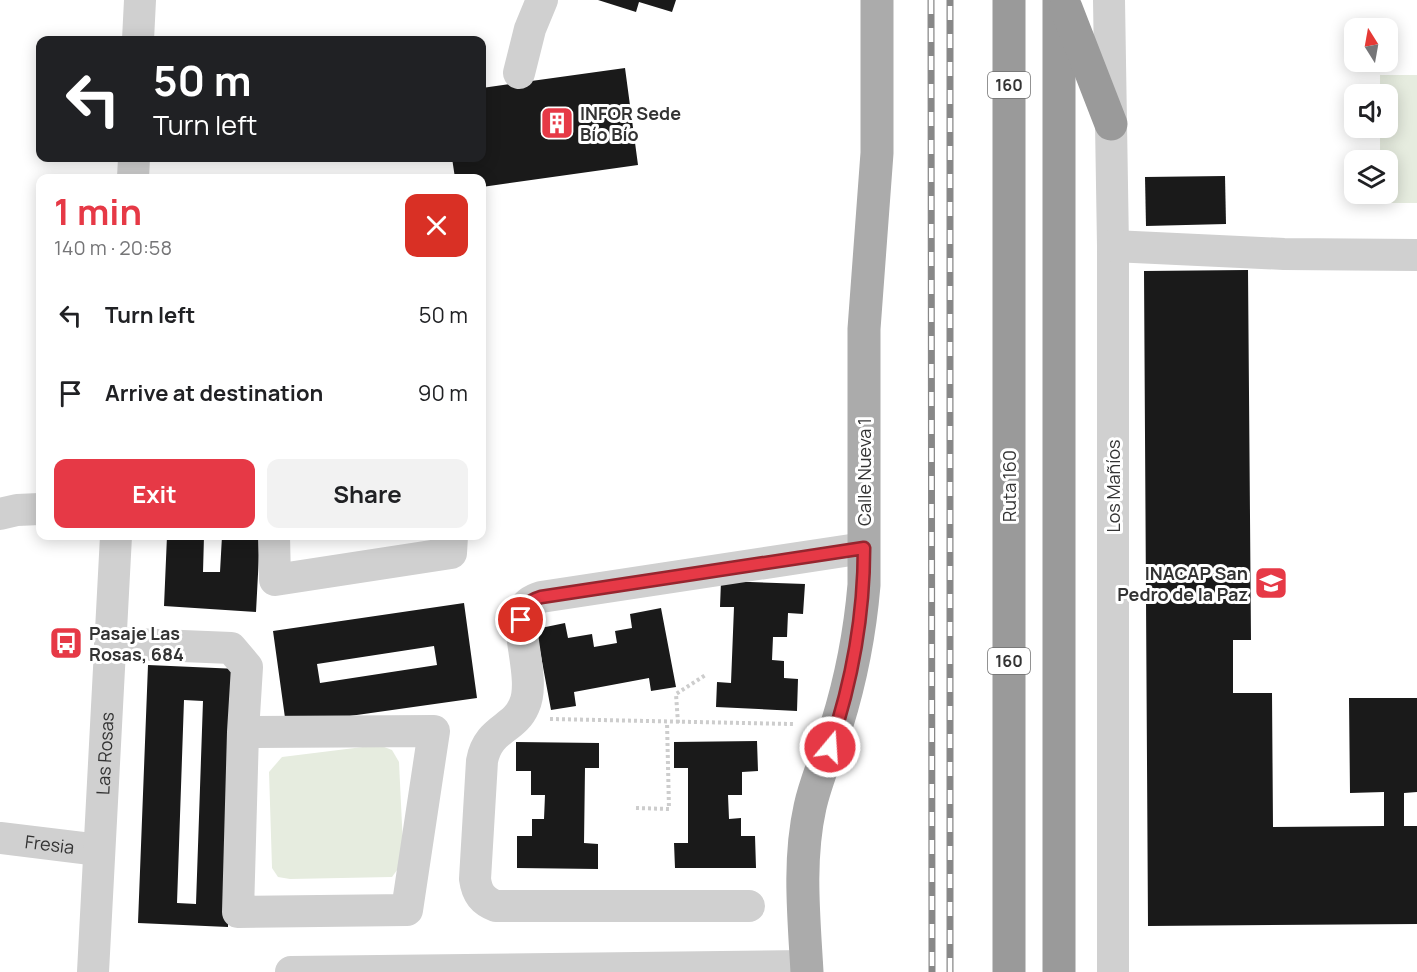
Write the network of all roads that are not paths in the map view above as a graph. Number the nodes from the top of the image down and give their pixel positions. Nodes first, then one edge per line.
1 (140, 0) edge
2 (542, 0) edge
3 (877, 0) edge
4 (1009, 0) edge
5 (1061, 0) edge
6 (1109, 0) edge
7 (138, 36) edge
8 (519, 73) dead end
9 (1111, 124) junction
10 (1113, 246) junction
11 (1417, 255) edge
12 (36, 509) edge
13 (0, 514) edge
14 (116, 540) edge
15 (274, 540) edge
16 (452, 540) edge
17 (864, 548) junction
18 (110, 643) junction
19 (243, 732) junction
20 (0, 838) edge
21 (99, 850) junction
22 (749, 906) dead end
23 (807, 969) edge
24 (447, 971) edge
25 (93, 972) edge
26 (291, 972) edge
27 (1009, 972) edge
28 (1059, 972) edge
29 (1113, 972) edge

1 - 7 street
2 - 8 street
3 - 17 main road, Calle Nueva 1
4 - 27 highway, Ruta 160 / 160
5 - 9 highway
5 - 28 highway
6 - 9 street, Los Mañíos
9 - 10 street, Los Mañíos
10 - 11 street
10 - 29 street, Los Mañíos
12 - 13 street
14 - 18 street, Las Rosas
15 - 16 street
17 - 22 street
17 - 23 main road, Calle Nueva 1
18 - 19 street
18 - 21 street, Las Rosas
19 - 19 street
20 - 21 street, Fresia
21 - 25 street, Las Rosas
23 - 24 street
24 - 26 street

